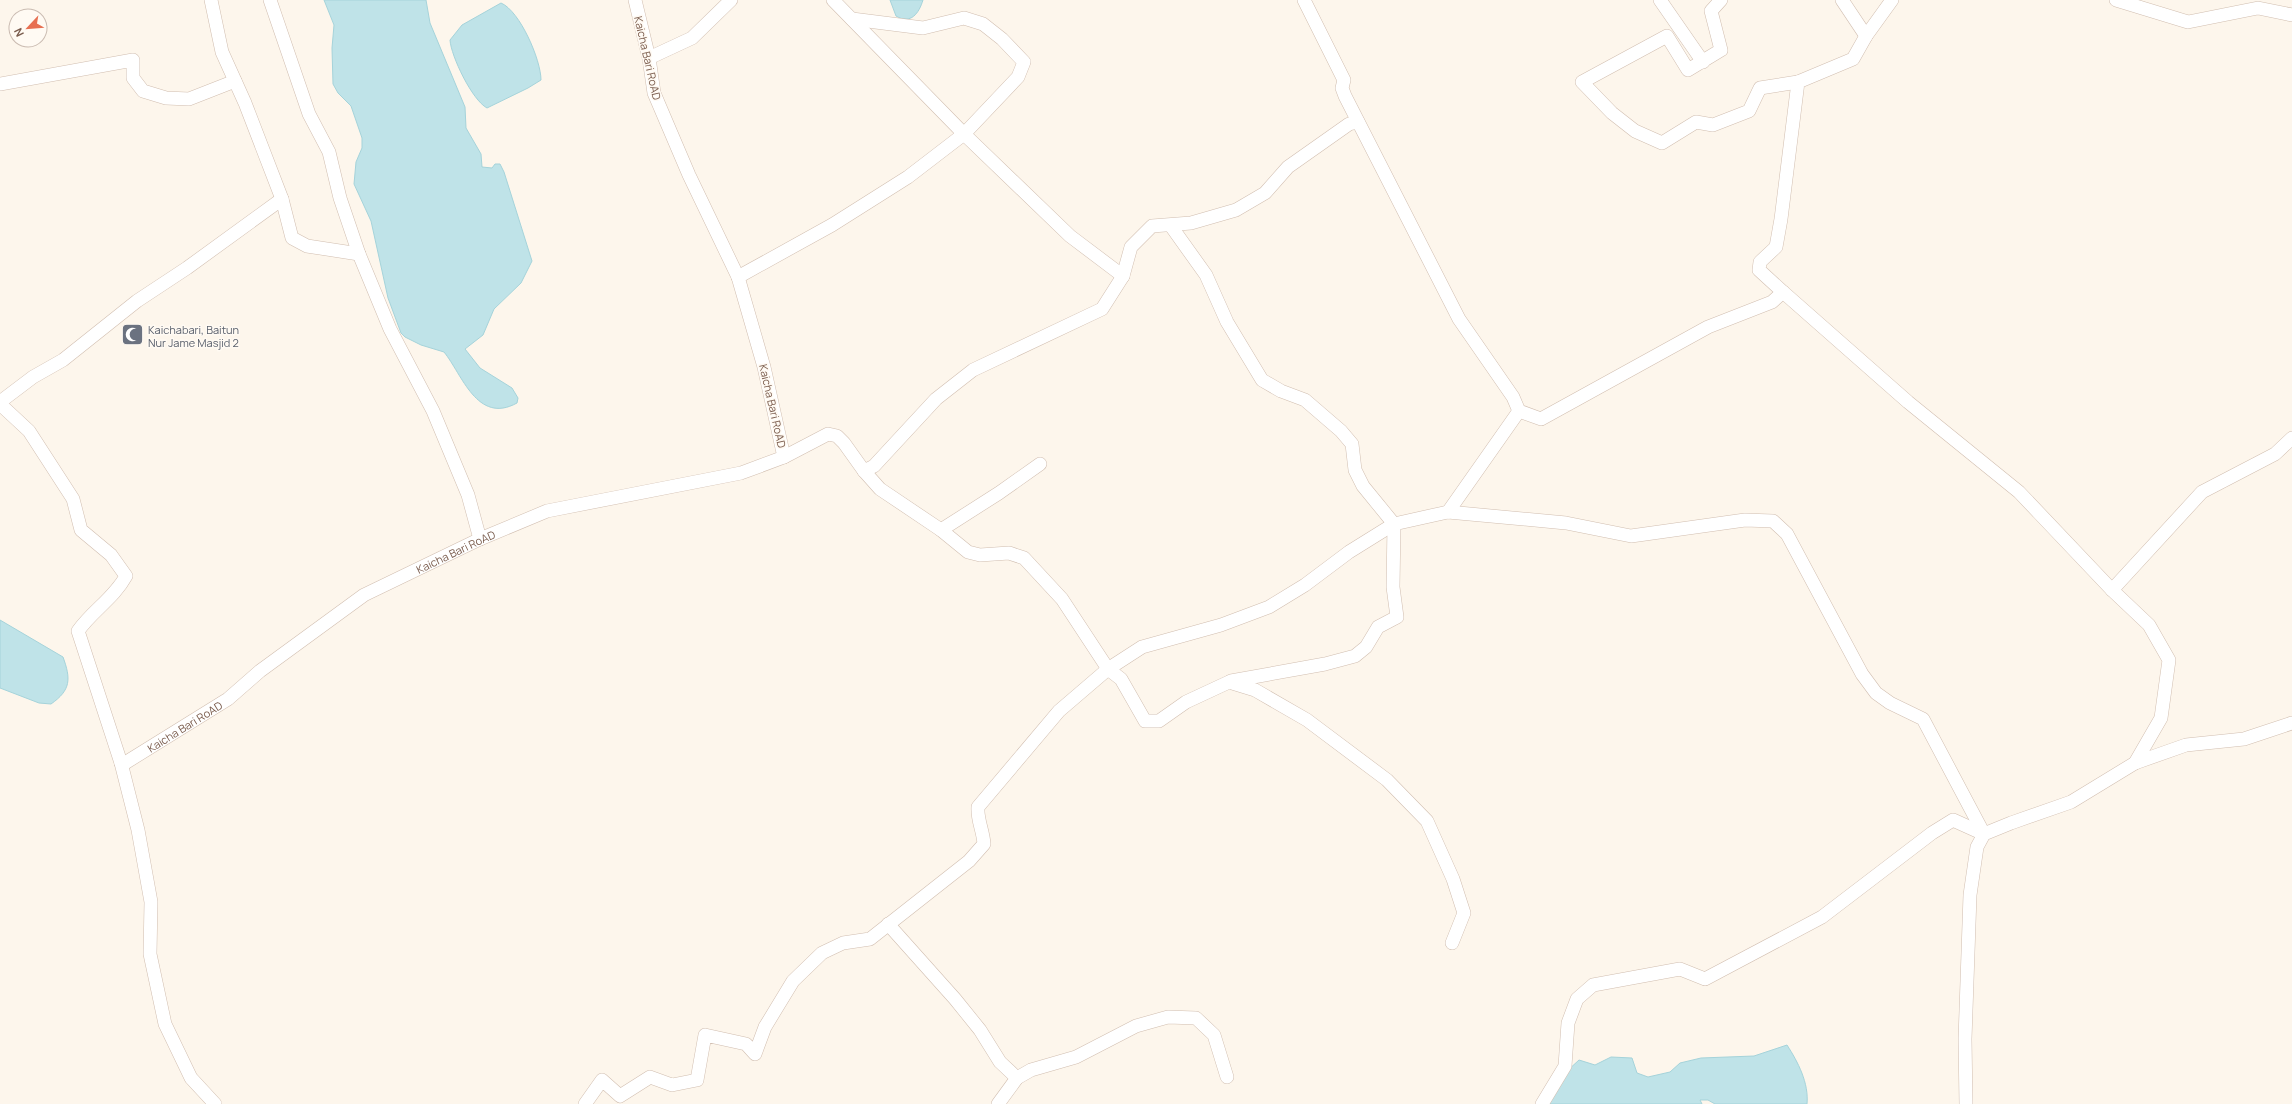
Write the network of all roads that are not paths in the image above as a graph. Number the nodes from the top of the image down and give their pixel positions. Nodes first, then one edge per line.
1 (211, 0) edge
2 (270, 0) edge
3 (635, 0) edge
4 (731, 0) edge
5 (833, 0) edge
6 (1304, 0) edge
7 (1660, 0) edge
8 (1721, 0) edge
9 (1842, 0) edge
10 (1892, 0) edge
11 (2116, 0) edge
12 (2292, 15) edge
13 (852, 19) junction
14 (1866, 36) junction
15 (649, 58) junction
16 (1703, 62) junction
17 (235, 81) junction
18 (1798, 82) junction
19 (0, 84) edge
20 (1358, 122) junction
21 (964, 134) junction
22 (282, 199) junction
23 (1171, 226) junction
24 (359, 254) junction
25 (1123, 276) junction
26 (738, 277) junction
27 (1782, 292) junction
28 (0, 403) edge
29 (1519, 410) junction
30 (2292, 438) edge
31 (784, 457) junction
32 (1040, 464) dead end
33 (864, 471) junction
34 (1448, 512) junction
35 (1394, 524) junction
36 (941, 530) junction
37 (480, 539) junction
38 (2112, 590) junction
39 (1108, 669) junction
40 (1229, 682) junction
41 (2292, 723) edge
42 (121, 763) junction
43 (2135, 763) junction
44 (1984, 834) junction
45 (888, 924) junction
46 (1452, 943) dead end
47 (1227, 1077) dead end
48 (1017, 1078) junction
49 (215, 1104) edge
50 (585, 1104) edge
51 (998, 1104) edge
52 (1542, 1104) edge
53 (1966, 1104) edge

1 - 17 street
2 - 24 street
3 - 15 street, Kaicha Bari RoAD
4 - 15 street
5 - 13 street
6 - 20 street
7 - 16 street
8 - 16 street
9 - 14 street
10 - 14 street
11 - 12 street
13 - 21 street
13 - 21 street
14 - 18 street
15 - 26 street, Kaicha Bari RoAD
16 - 18 street
17 - 19 street
17 - 22 street
18 - 27 street
20 - 23 street
20 - 29 street
21 - 25 street
21 - 26 street
22 - 24 street
22 - 28 street
23 - 25 street
23 - 35 street
24 - 37 street
25 - 33 street
26 - 31 street, Kaicha Bari RoAD
27 - 29 street
27 - 38 street
28 - 42 street
29 - 34 street
30 - 38 street
31 - 33 street
31 - 37 street, Kaicha Bari RoAD
32 - 36 street
33 - 36 street
34 - 35 street
34 - 44 street
35 - 39 street
35 - 40 street
36 - 39 street
37 - 42 street, Kaicha Bari RoAD
38 - 43 street
39 - 40 street
39 - 45 street
40 - 46 street
41 - 43 street
42 - 49 street
43 - 44 street
44 - 52 street
44 - 53 street
45 - 48 street
45 - 50 street
47 - 48 street
48 - 51 street

